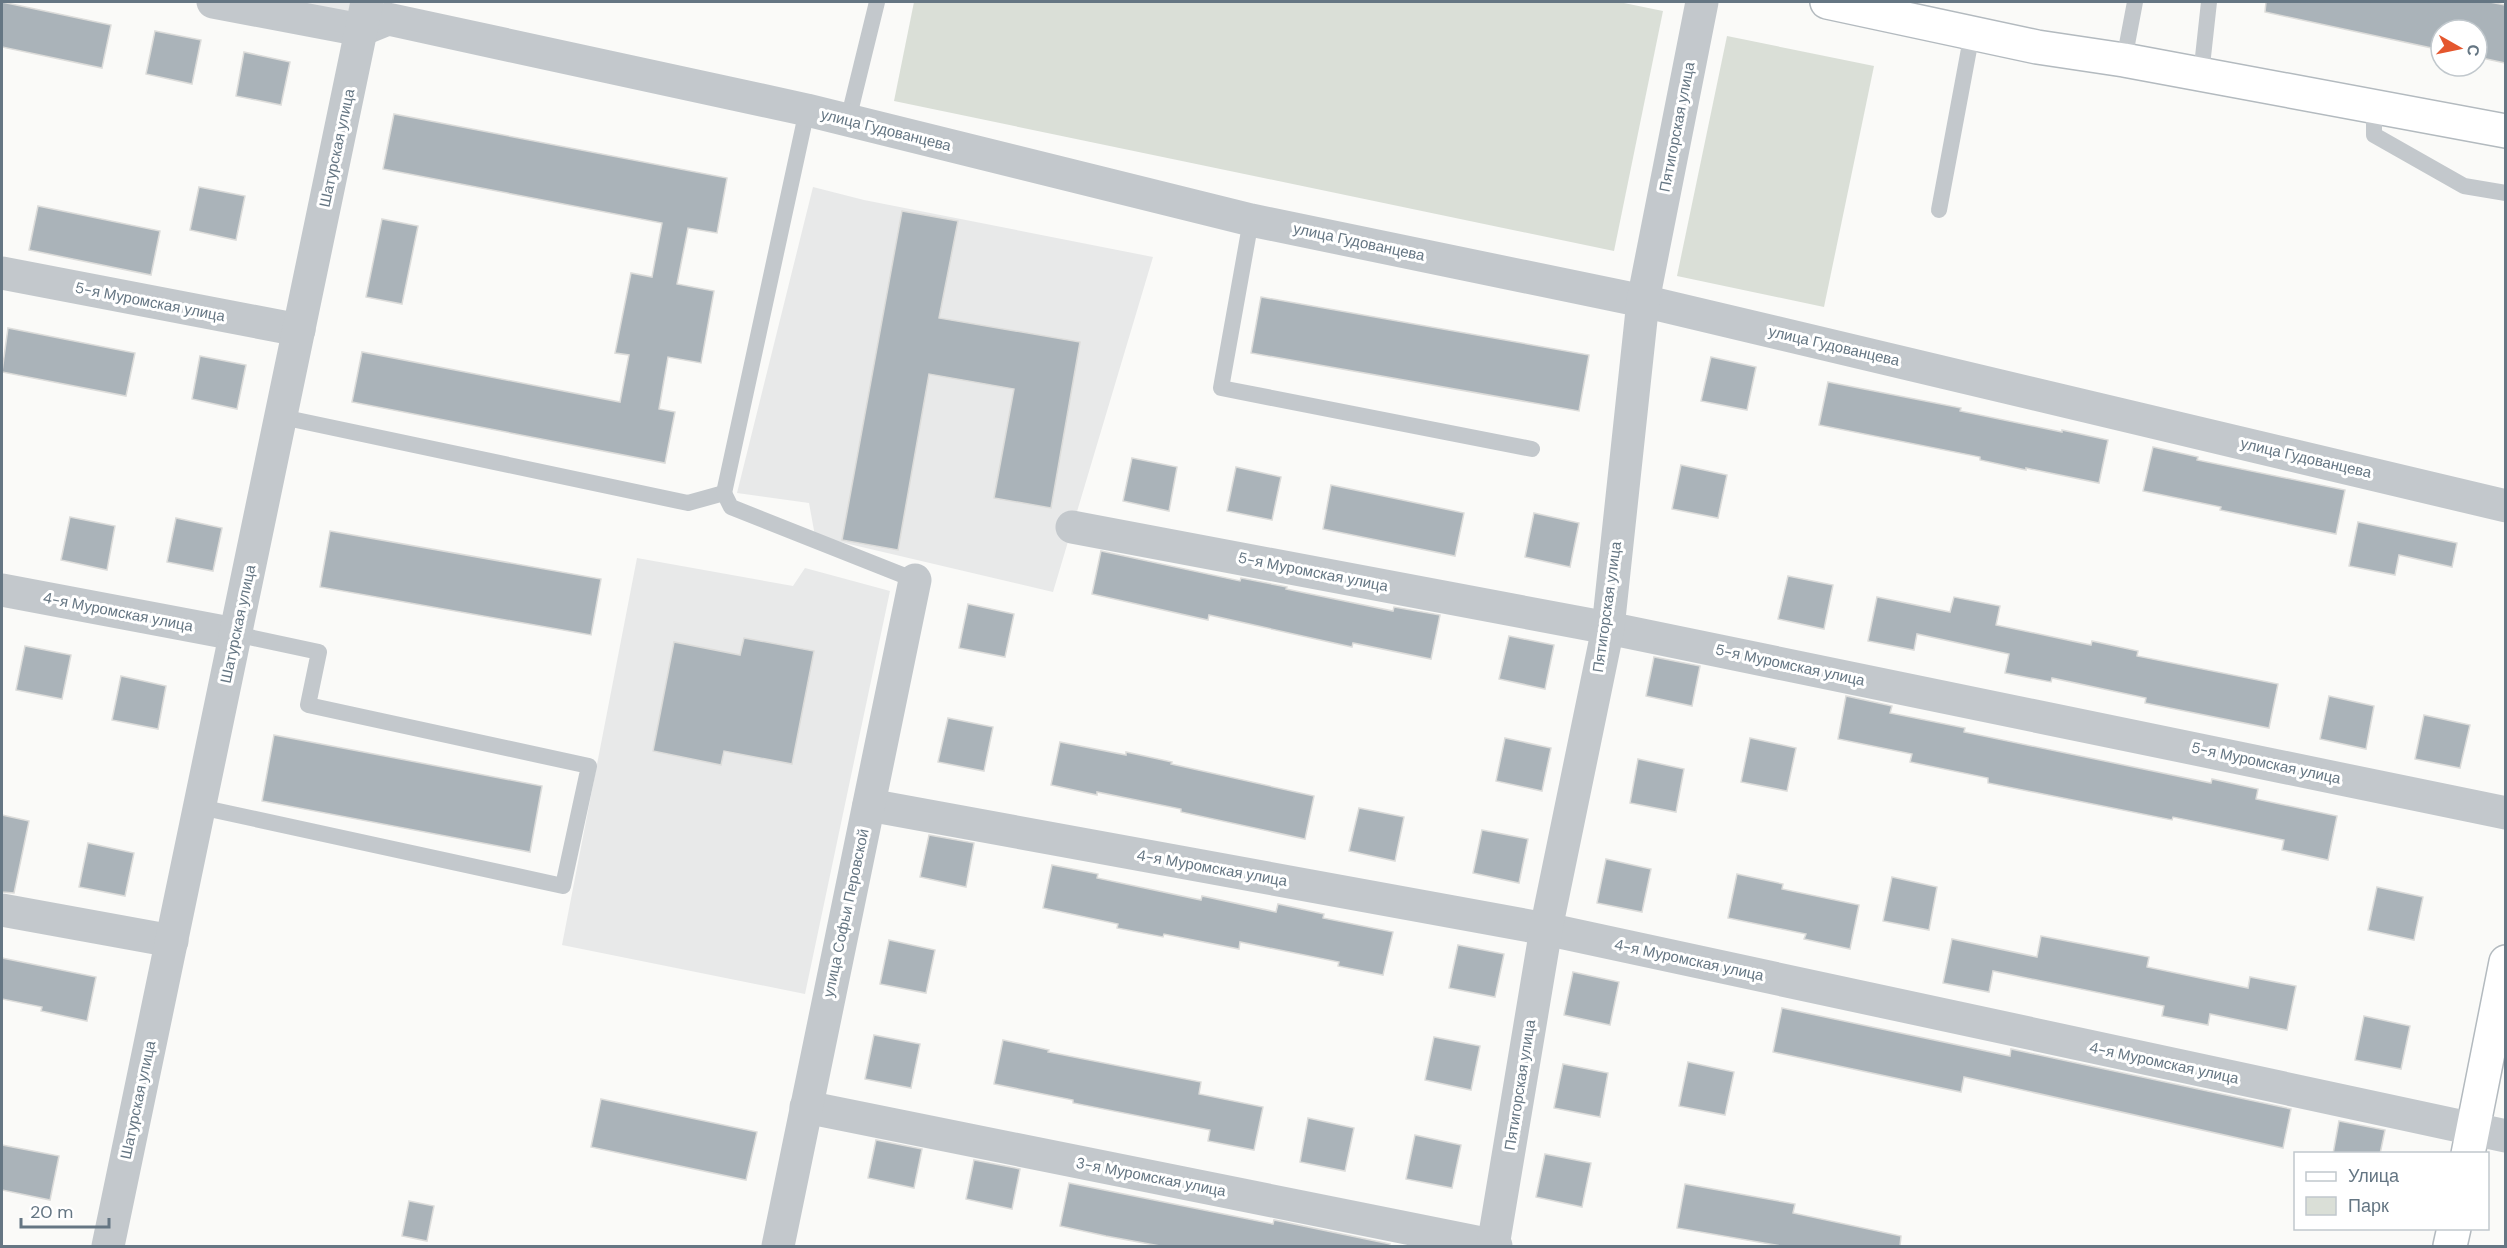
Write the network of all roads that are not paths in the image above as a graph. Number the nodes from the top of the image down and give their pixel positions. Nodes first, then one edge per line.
1 (213, 2) edge
2 (876, 2) edge
3 (1702, 2) edge
4 (1827, 2) edge
5 (2135, 2) edge
6 (2209, 2) edge
7 (364, 16) edge
8 (1972, 33) junction
9 (2124, 60) junction
10 (2201, 75) junction
11 (2374, 108) junction
12 (807, 110) junction
13 (848, 120) junction
14 (2505, 131) edge
15 (2505, 193) edge
16 (1939, 210) dead end
17 (1251, 220) junction
18 (2, 273) edge
19 (1643, 301) junction
20 (299, 330) junction
21 (282, 417) junction
22 (1532, 449) dead end
23 (724, 494) junction
24 (2505, 506) edge
25 (1072, 527) dead end
26 (915, 580) joint
27 (2, 590) edge
28 (1608, 628) junction
29 (236, 634) junction
30 (869, 805) junction
31 (200, 807) junction
32 (2505, 813) edge
33 (2, 910) edge
34 (1546, 929) junction
35 (172, 941) junction
36 (2505, 962) edge
37 (806, 1107) junction
38 (2505, 1136) edge
39 (2471, 1141) edge
40 (2454, 1230) edge
41 (108, 1246) edge
42 (778, 1246) edge
43 (1494, 1246) edge
44 (2450, 1246) edge

1 - 7 street
2 - 13 lane
3 - 19 street, Пятигорская улица
4 - 8 street
5 - 9 lane
6 - 10 lane
7 - 12 street, улица Гудованцева
7 - 20 street, Шатурская улица
8 - 9 street
8 - 16 lane
9 - 10 street
10 - 11 street
11 - 14 street
11 - 15 lane
12 - 13 street, улица Гудованцева
12 - 23 lane
13 - 17 street, улица Гудованцева
17 - 19 street, улица Гудованцева
17 - 22 lane
18 - 20 street, 5-я Муромская улица
19 - 24 street, улица Гудованцева
19 - 28 street, Пятигорская улица
20 - 21 street, Шатурская улица
21 - 23 lane
21 - 29 street, Шатурская улица
23 - 26 lane
25 - 28 street, 5-я Муромская улица
26 - 30 street, улица Софьи Перовской
27 - 29 street, 4-я Муромская улица
28 - 32 street, 5-я Муромская улица
28 - 34 street, Пятигорская улица
29 - 31 street, Шатурская улица
29 - 31 lane
30 - 34 street, 4-я Муромская улица
30 - 37 street, улица Софьи Перовской
31 - 35 street, Шатурская улица
33 - 35 street
34 - 39 street, 4-я Муромская улица
34 - 43 street, Пятигорская улица
35 - 41 street, Шатурская улица
36 - 39 street
37 - 42 street, улица Софьи Перовской
37 - 43 street, 3-я Муромская улица
38 - 39 street, 4-я Муромская улица
40 - 44 street

